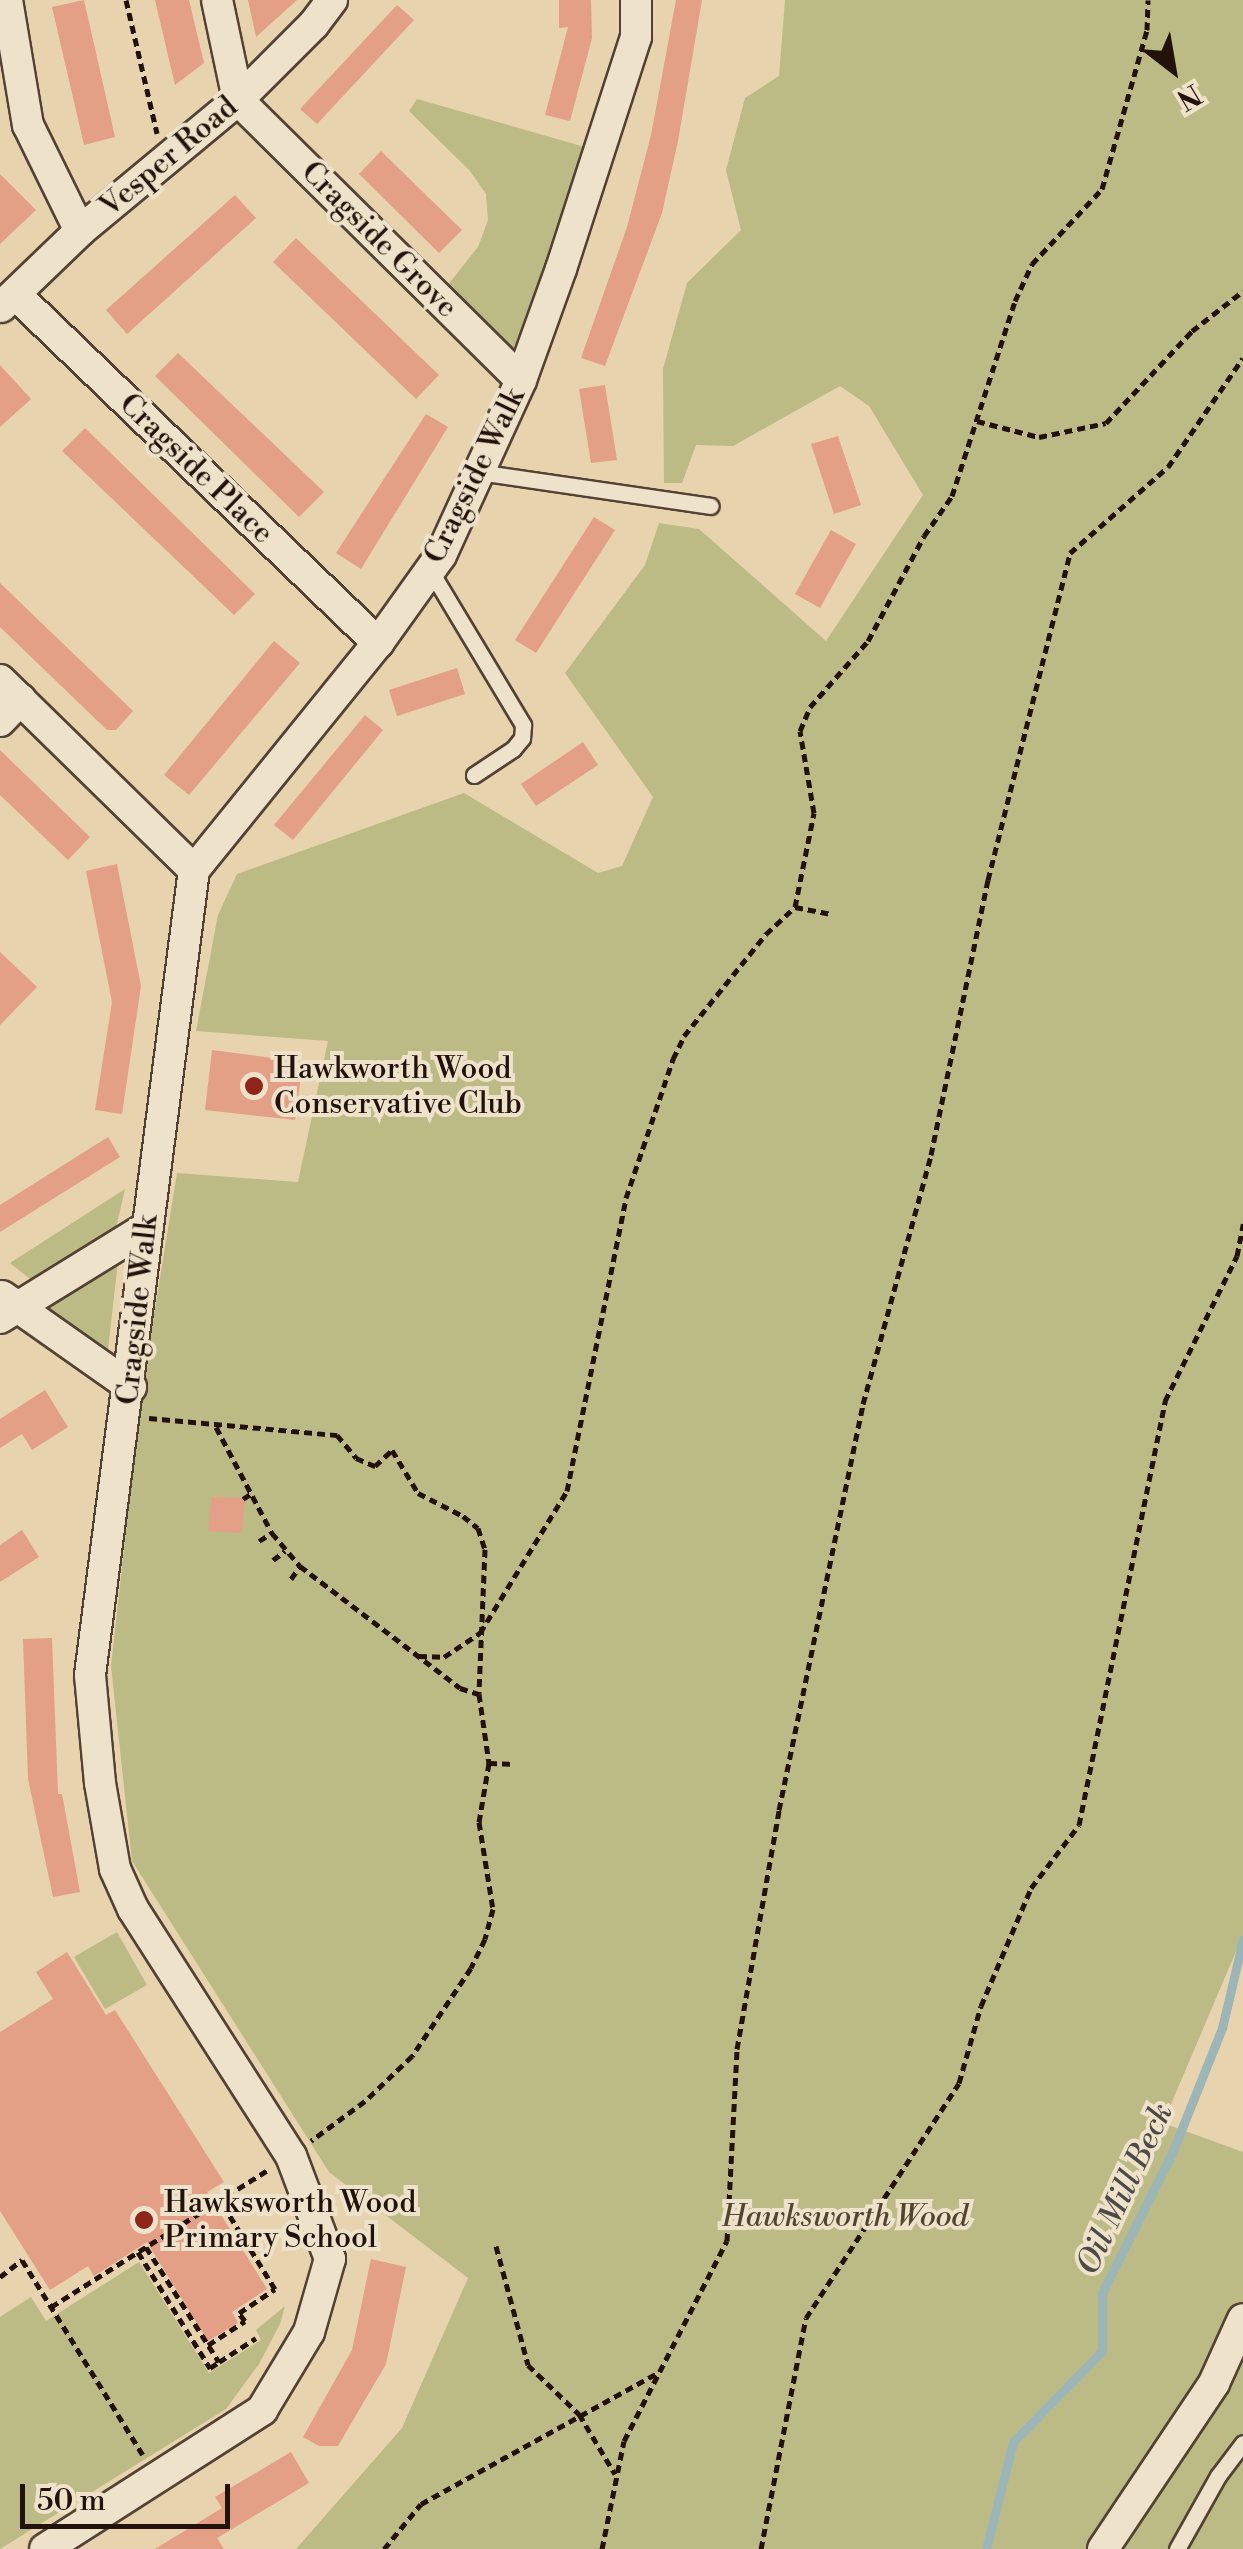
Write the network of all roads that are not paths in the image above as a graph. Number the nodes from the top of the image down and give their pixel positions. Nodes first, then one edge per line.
1 (7, 0) edge
2 (217, 0) edge
3 (636, 0) edge
4 (318, 8) edge
5 (238, 100) junction
6 (14, 124) edge
7 (80, 231) junction
8 (7, 301) edge
9 (521, 380) junction
10 (478, 472) junction
11 (710, 506) dead end
12 (430, 570) junction
13 (378, 643) junction
14 (7, 700) edge
15 (474, 775) dead end
16 (194, 870) junction
17 (146, 1228) junction
18 (6, 1306) edge
19 (128, 1401) junction
20 (1243, 2320) edge
21 (1243, 2443) edge
22 (46, 2549) edge
23 (1103, 2549) edge
24 (1178, 2549) edge

1 - 6 street
2 - 5 street
3 - 9 street, Cragside Walk
4 - 5 street, Vesper Road
5 - 7 street, Vesper Road
5 - 9 street, Cragside Grove
6 - 7 street
7 - 8 street, Vesper Road
8 - 13 street, Cragside Place
9 - 10 street, Cragside Walk
10 - 11 lane
10 - 12 street, Cragside Walk
12 - 13 street, Cragside Walk
12 - 15 lane
13 - 16 street, Cragside Walk
14 - 16 street
16 - 17 street, Cragside Walk
17 - 18 street
17 - 19 street, Cragside Walk
18 - 19 street
19 - 22 street, Cragside Walk
20 - 23 street
21 - 24 lane

